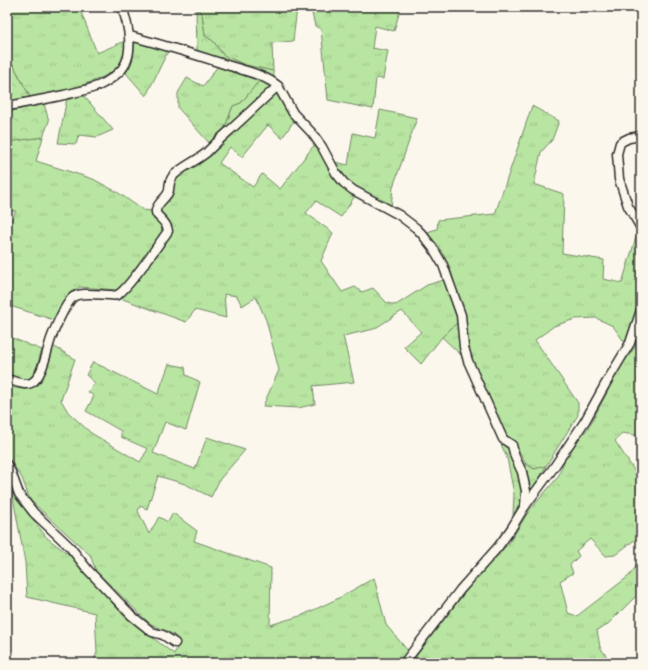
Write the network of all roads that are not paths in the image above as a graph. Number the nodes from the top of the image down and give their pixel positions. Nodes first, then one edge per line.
1 (122, 7) edge
2 (130, 36) junction
3 (278, 86) junction
4 (7, 106) edge
5 (641, 136) edge
6 (641, 228) edge
7 (641, 310) edge
8 (7, 379) edge
9 (7, 465) edge
10 (524, 506) junction
11 (175, 643) dead end
12 (404, 663) edge

1 - 2 street
2 - 3 street
2 - 4 street
3 - 8 street
3 - 10 street
5 - 6 street
7 - 10 street
9 - 11 street
10 - 12 street

